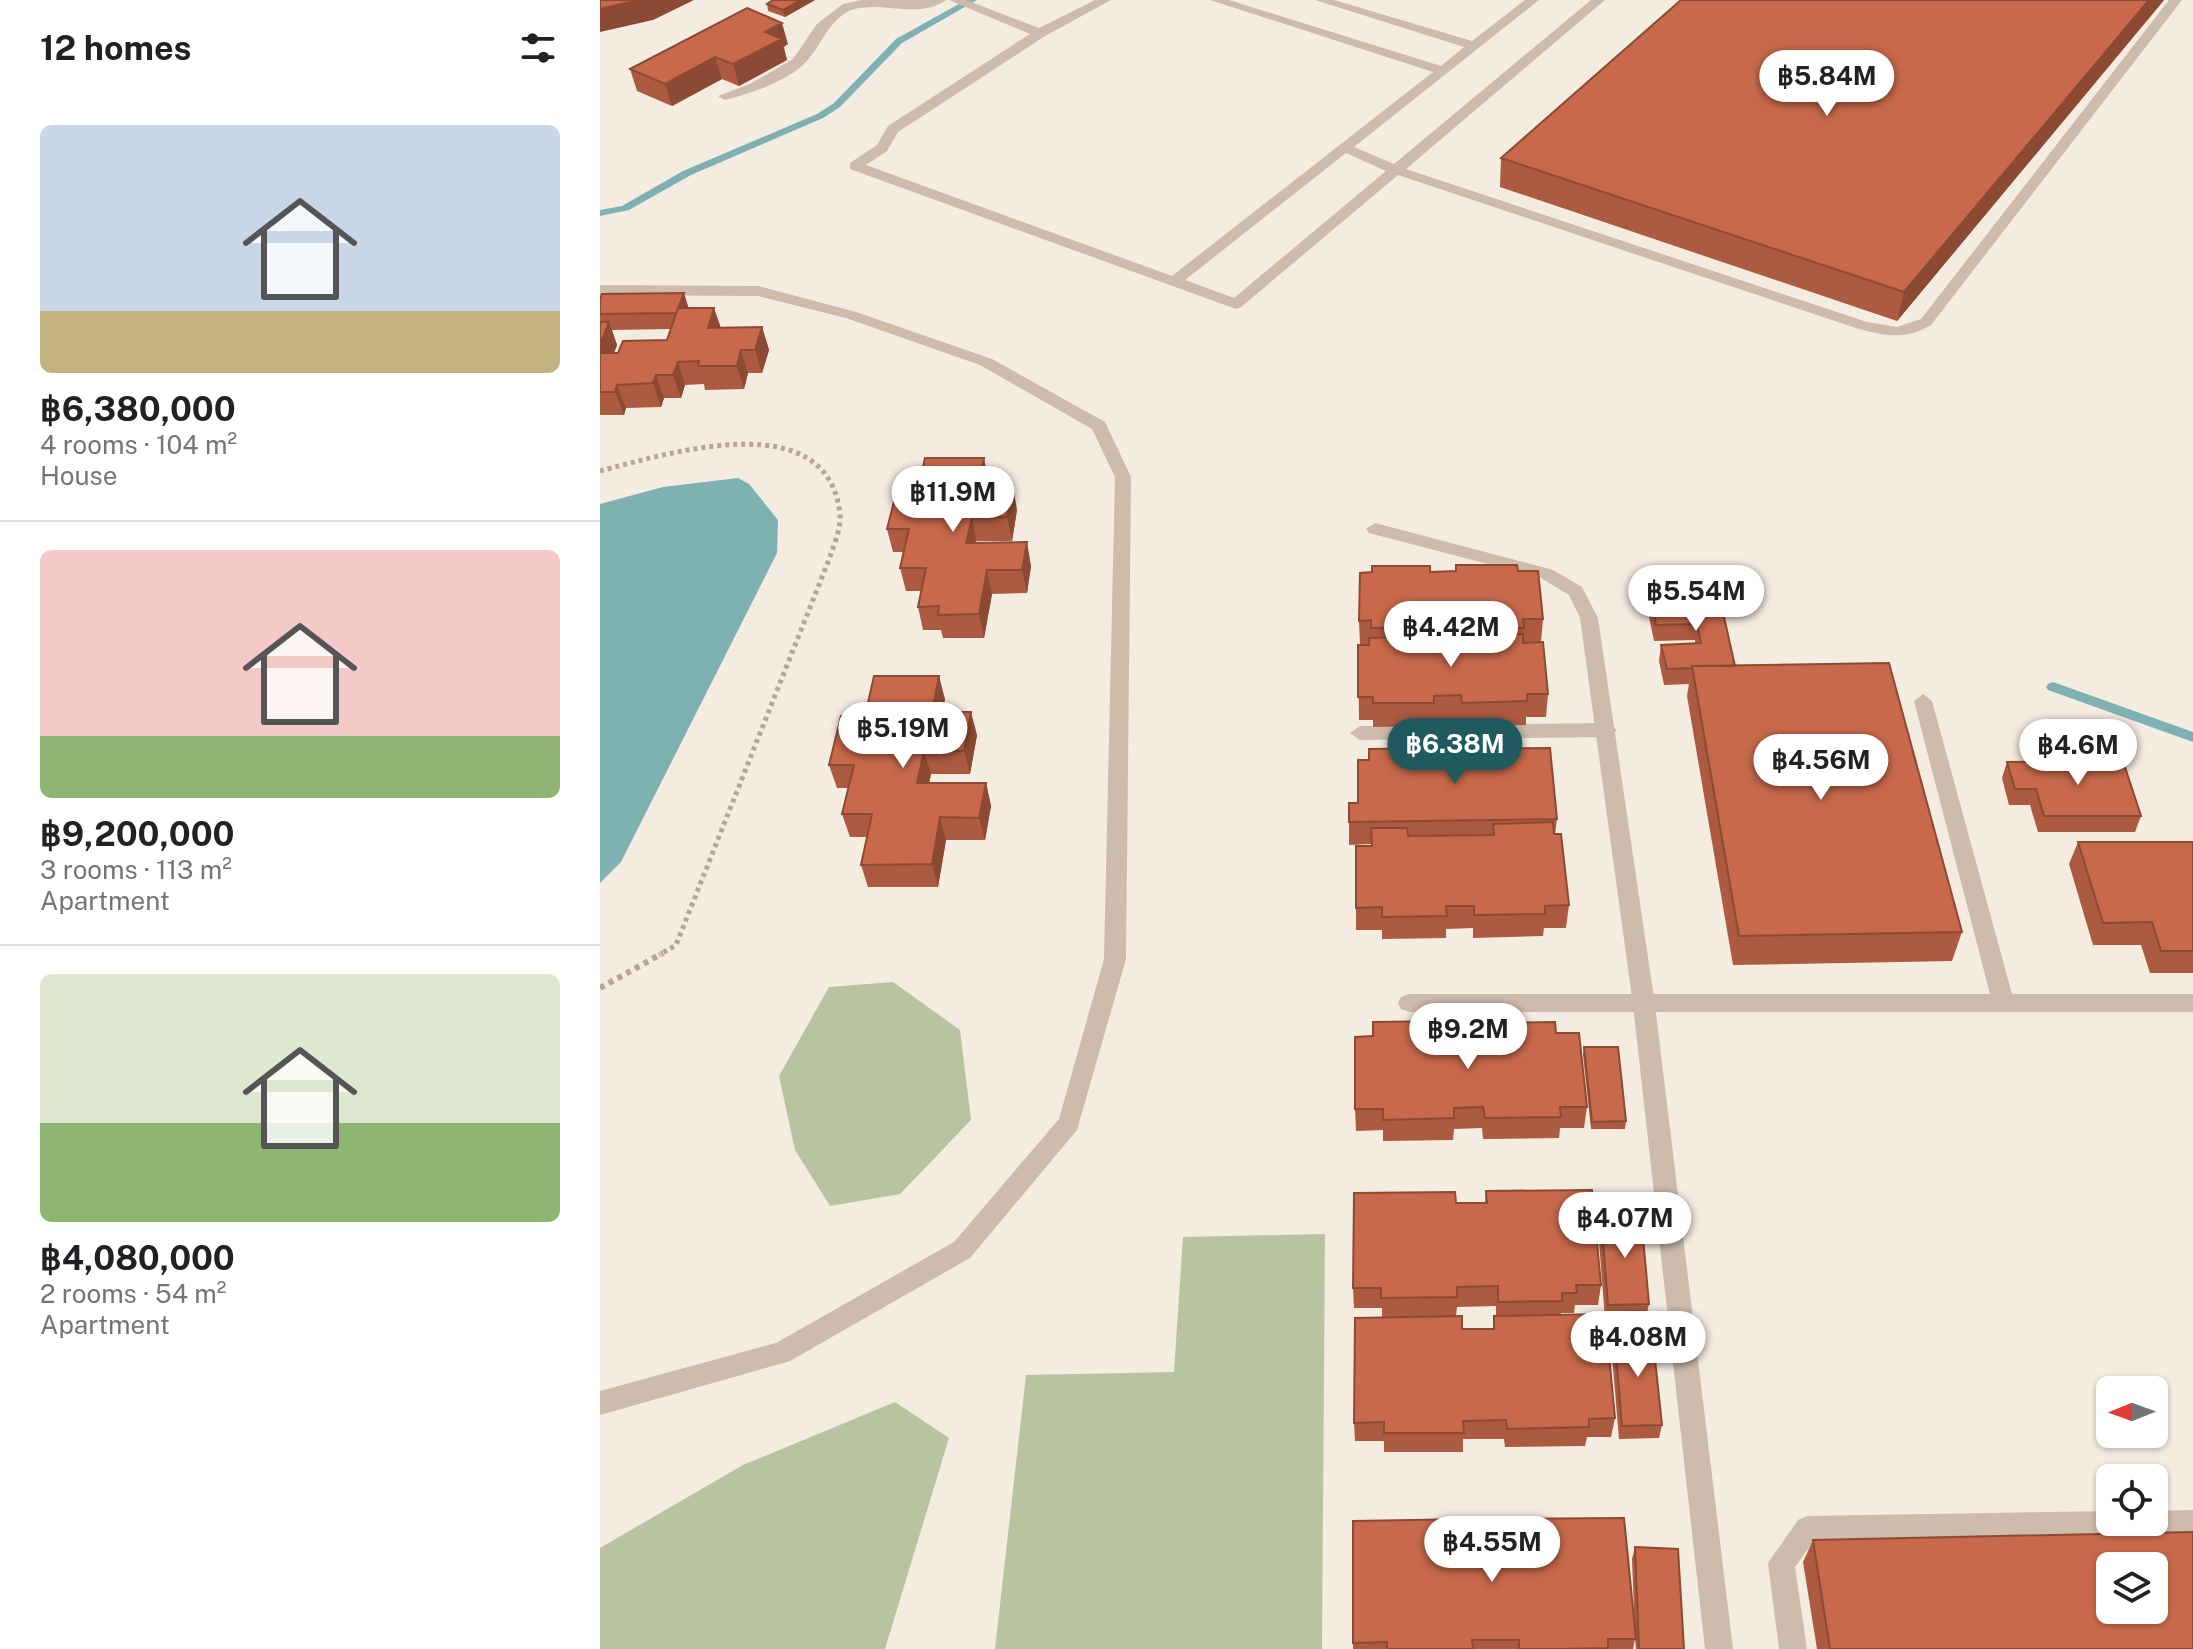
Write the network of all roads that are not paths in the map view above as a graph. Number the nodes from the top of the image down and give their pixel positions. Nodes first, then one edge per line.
1 (880, 0) edge
2 (940, 0) edge
3 (955, 0) edge
4 (1105, 0) edge
5 (1216, 0) edge
6 (1321, 0) edge
7 (1533, 0) edge
8 (1599, 0) edge
9 (2176, 0) edge
10 (1040, 33) junction
11 (1474, 46) junction
12 (1443, 71) junction
13 (725, 96) dead end
14 (1345, 148) junction
15 (1396, 170) junction
16 (1173, 282) junction
17 (600, 290) edge
18 (1375, 529) dead end
19 (1923, 701) dead end
20 (1607, 730) junction
21 (1360, 733) dead end
22 (2003, 1001) junction
23 (1409, 1003) dead end
24 (2193, 1003) edge
25 (1644, 1005) junction
26 (600, 1403) edge
27 (2193, 1523) edge
28 (1719, 1649) edge
29 (1793, 1649) edge

1 - 2 street
1 - 13 street
3 - 10 street
4 - 10 street
5 - 12 street
6 - 11 street
7 - 11 street
8 - 15 street
9 - 15 street
10 - 16 street
11 - 12 street
12 - 14 street
14 - 15 street
14 - 16 street
15 - 16 street
17 - 26 street
18 - 20 street
19 - 22 street
20 - 21 street
20 - 25 street
22 - 24 street
22 - 25 street
23 - 25 street
25 - 28 street
27 - 29 street

